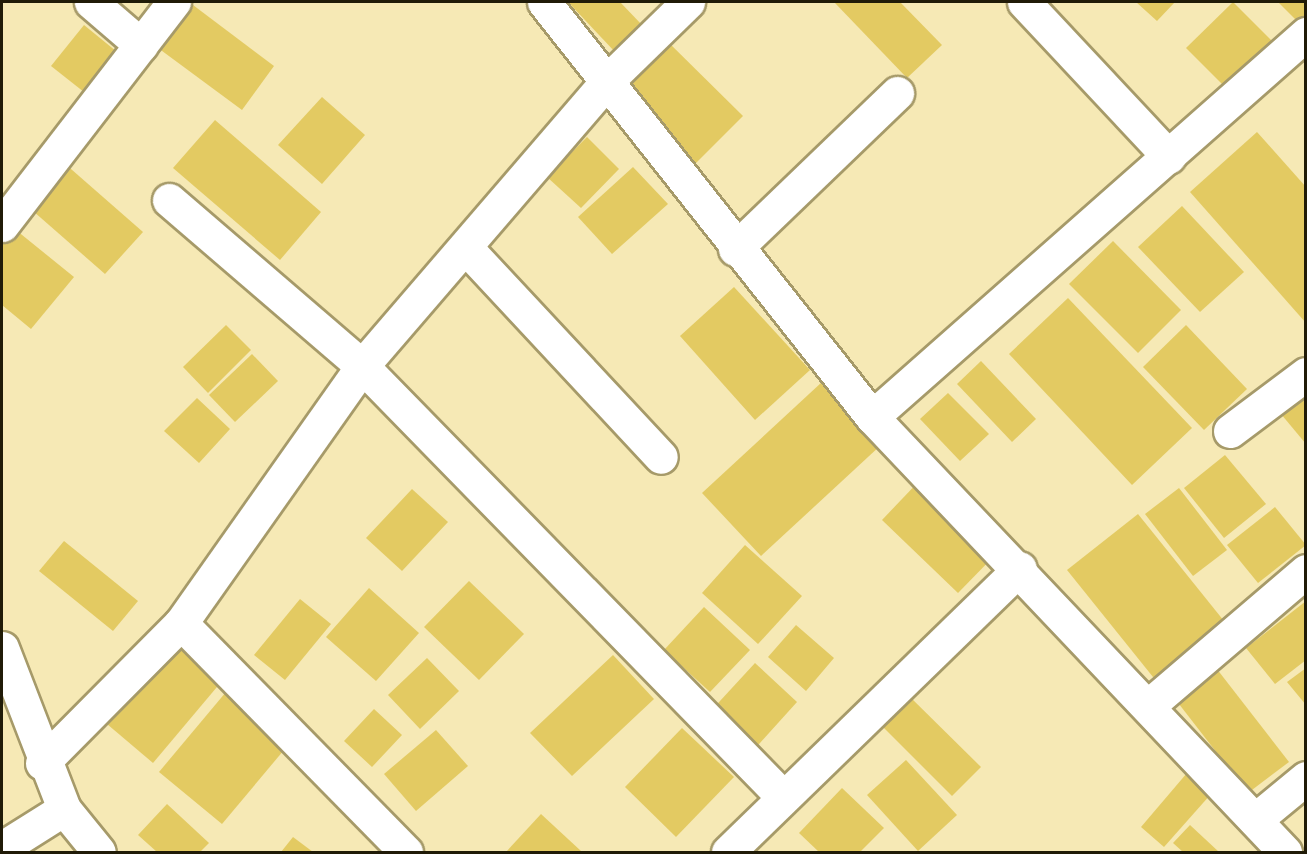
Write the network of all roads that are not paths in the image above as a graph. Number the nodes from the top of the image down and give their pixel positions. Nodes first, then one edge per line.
1 (91, 2) edge
2 (174, 2) edge
3 (544, 2) edge
4 (688, 2) edge
5 (1024, 2) edge
6 (1305, 34) edge
7 (141, 45) junction
8 (605, 83) junction
9 (897, 93) dead end
10 (1168, 157) junction
11 (169, 200) dead end
12 (2, 225) edge
13 (467, 249) junction
14 (735, 249) junction
15 (362, 366) junction
16 (1305, 374) edge
17 (872, 417) junction
18 (1230, 431) dead end
19 (661, 457) dead end
20 (1020, 568) junction
21 (1305, 571) edge
22 (182, 623) junction
23 (2, 648) edge
24 (1148, 706) junction
25 (42, 762) junction
26 (1305, 778) edge
27 (783, 797) junction
28 (64, 809) junction
29 (1255, 820) junction
30 (2, 848) edge
31 (99, 852) edge
32 (406, 852) edge
33 (728, 852) edge
34 (1285, 852) edge

1 - 7 street
2 - 7 street
3 - 8 street
4 - 8 street
5 - 10 street
6 - 10 street
7 - 12 street
8 - 13 street
8 - 14 street
9 - 14 street
10 - 17 street
11 - 15 street
13 - 15 street
13 - 19 street
14 - 17 street
15 - 22 street
15 - 27 street
16 - 18 street
17 - 20 street
20 - 24 street
20 - 27 street
21 - 24 street
22 - 25 street
22 - 32 street
23 - 25 street
24 - 29 street
25 - 28 street
26 - 29 street
27 - 33 street
28 - 30 street
28 - 31 street
29 - 34 street

